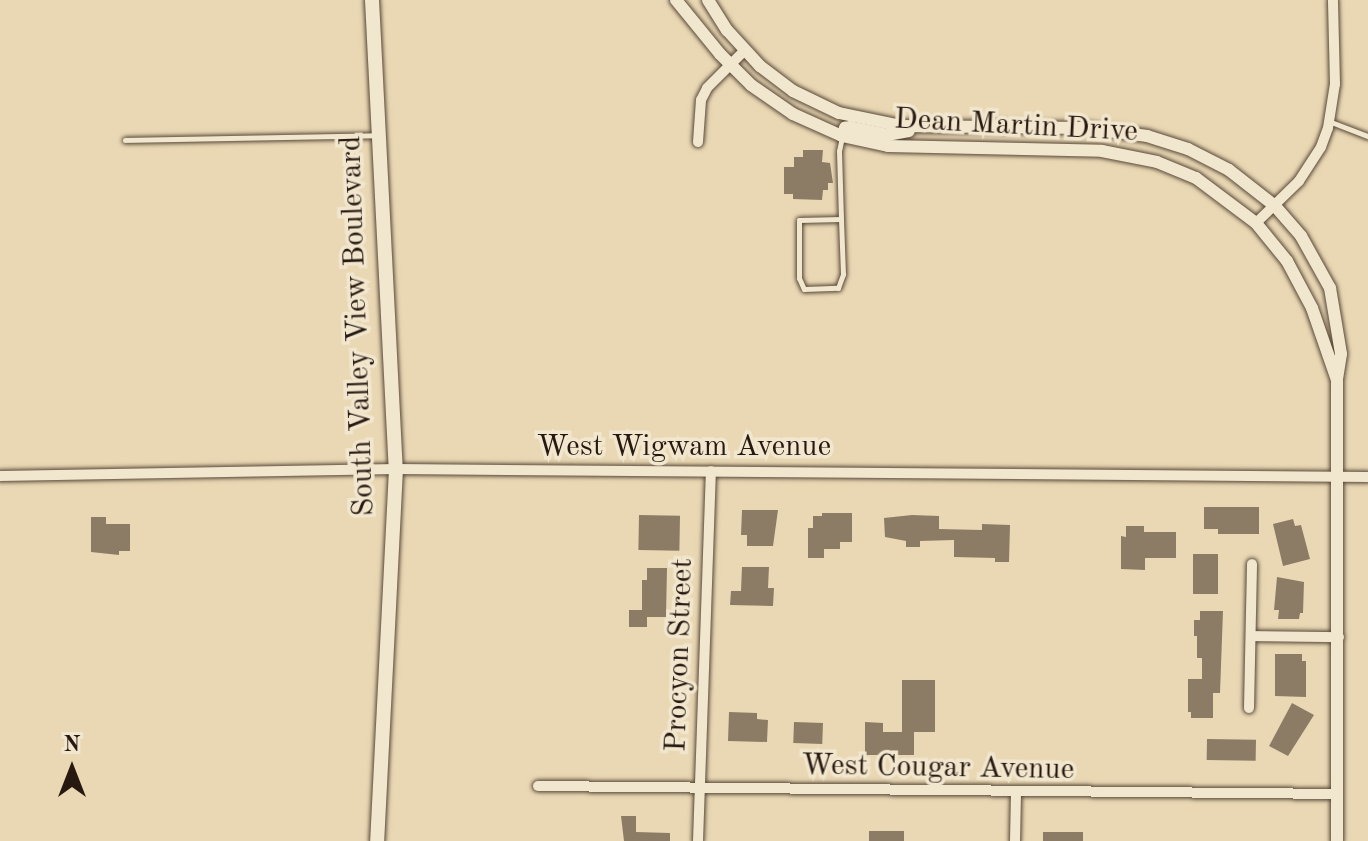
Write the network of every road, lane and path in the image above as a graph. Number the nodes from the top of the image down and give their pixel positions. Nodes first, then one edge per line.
1 (372, 0) edge
2 (676, 0) edge
3 (708, 0) edge
4 (1333, 0) edge
5 (744, 51) junction
6 (731, 65) junction
7 (1330, 122) junction
8 (924, 128) junction
9 (957, 128) junction
10 (377, 135) junction
11 (842, 136) junction
12 (1368, 136) edge
13 (125, 140) dead end
14 (698, 142) dead end
15 (957, 149) junction
16 (1275, 206) junction
17 (841, 219) junction
18 (1256, 223) junction
19 (1337, 380) junction
20 (396, 469) junction
21 (711, 471) junction
22 (0, 476) edge
23 (1338, 477) junction
24 (1368, 477) edge
25 (1252, 564) dead end
26 (1251, 636) junction
27 (1339, 637) junction
28 (1249, 708) dead end
29 (538, 786) dead end
30 (699, 788) junction
31 (1016, 793) junction
32 (1337, 794) junction
33 (377, 841) edge
34 (698, 841) edge
35 (1015, 841) edge
36 (1337, 841) edge

1 - 10 main road, South Valley View Boulevard
2 - 6 street, Dean Martin Drive
3 - 5 street, Dean Martin Drive
4 - 7 street
5 - 6 street
5 - 8 street, Dean Martin Drive
6 - 11 street, Dean Martin Drive
6 - 14 street
7 - 12 lane
7 - 16 street
8 - 9 street, Dean Martin Drive
8 - 11 street
9 - 15 street
9 - 16 street, Dean Martin Drive
10 - 13 lane
10 - 20 main road, South Valley View Boulevard
11 - 15 street, Dean Martin Drive
11 - 17 lane
15 - 18 street, Dean Martin Drive
16 - 18 street
16 - 19 street, Dean Martin Drive
17 - 17 lane
18 - 19 street, Dean Martin Drive
19 - 23 street, Dean Martin Drive
20 - 21 street, West Wigwam Avenue
20 - 22 street, West Wigwam Avenue
20 - 33 main road, South Valley View Boulevard
21 - 23 street, West Wigwam Avenue
21 - 30 street, Procyon Street
23 - 24 street, West Wigwam Avenue
23 - 27 street, Dean Martin Drive
25 - 26 street
26 - 27 street
26 - 28 street
27 - 32 street, Dean Martin Drive
29 - 30 street, West Cougar Avenue
30 - 31 street, West Cougar Avenue
30 - 34 street, Procyon Street
31 - 32 street, West Cougar Avenue
31 - 35 street
32 - 36 street, Dean Martin Drive

